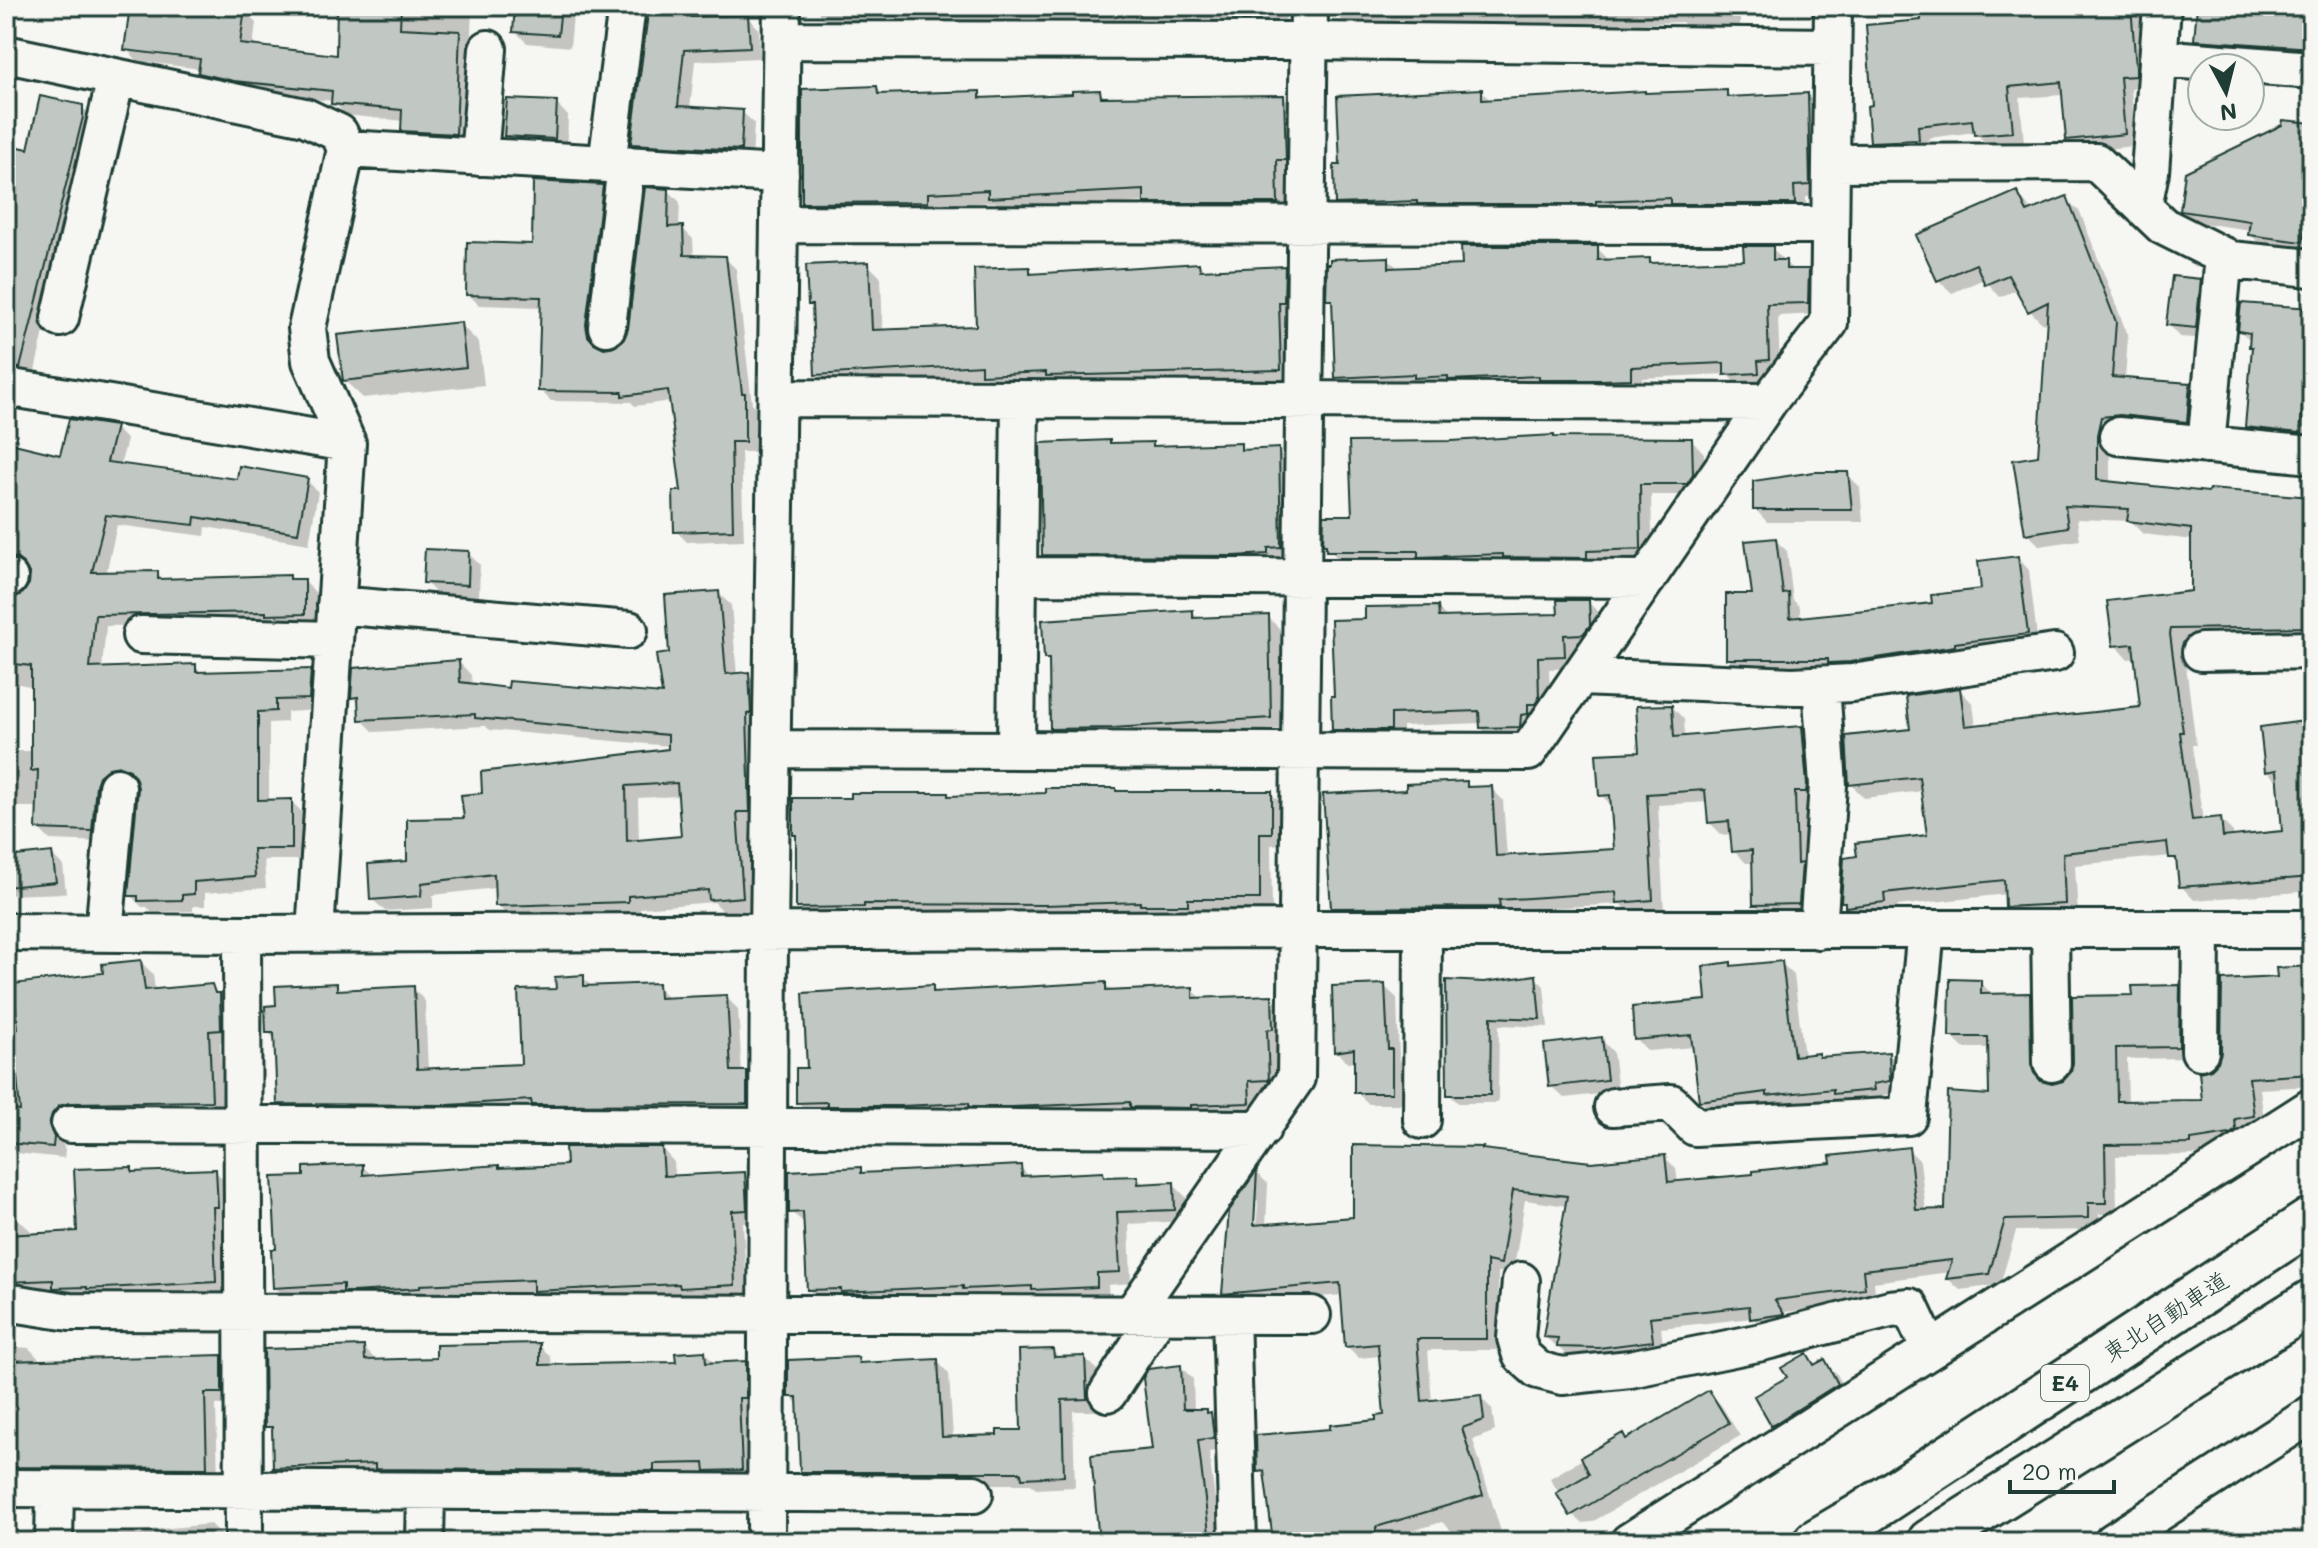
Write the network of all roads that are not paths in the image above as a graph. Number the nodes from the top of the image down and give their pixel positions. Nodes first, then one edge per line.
1 (627, 6) edge
2 (1309, 6) edge
3 (1833, 6) edge
4 (2162, 6) edge
5 (782, 23) edge
6 (1309, 41) junction
7 (1832, 47) junction
8 (488, 49) dead end
9 (6, 54) edge
10 (2158, 58) junction
11 (2312, 70) edge
12 (116, 78) junction
13 (346, 149) junction
14 (479, 157) junction
15 (1831, 163) junction
16 (616, 165) junction
17 (780, 174) junction
18 (2143, 207) junction
19 (1307, 223) junction
20 (779, 224) junction
21 (1830, 225) junction
22 (2224, 256) junction
23 (2312, 268) edge
24 (60, 318) dead end
25 (607, 327) dead end
26 (6, 387) edge
27 (777, 398) junction
28 (1020, 399) junction
29 (1305, 399) junction
30 (1768, 402) junction
31 (2118, 436) dead end
32 (347, 443) junction
33 (2206, 445) junction
34 (2312, 455) edge
35 (1018, 576) junction
36 (1303, 578) junction
37 (1647, 579) junction
38 (335, 623) junction
39 (629, 630) dead end
40 (141, 635) dead end
41 (2312, 650) edge
42 (2201, 652) dead end
43 (2055, 653) dead end
44 (1580, 677) junction
45 (1821, 685) junction
46 (772, 749) junction
47 (1016, 750) junction
48 (1300, 752) junction
49 (117, 787) dead end
50 (1298, 929) junction
51 (1423, 929) junction
52 (1926, 929) junction
53 (2050, 929) junction
54 (2201, 929) junction
55 (2312, 929) edge
56 (1818, 930) junction
57 (6, 932) edge
58 (104, 933) junction
59 (315, 933) junction
60 (242, 934) junction
61 (769, 934) junction
62 (2200, 1051) dead end
63 (2052, 1063) dead end
64 (1613, 1107) dead end
65 (2312, 1107) edge
66 (1422, 1120) dead end
67 (70, 1124) dead end
68 (243, 1125) junction
69 (768, 1126) junction
70 (1262, 1129) junction
71 (2312, 1220) edge
72 (1521, 1281) dead end
73 (6, 1302) edge
74 (2312, 1302) edge
75 (244, 1313) junction
76 (768, 1314) junction
77 (1146, 1314) junction
78 (1231, 1315) junction
79 (1312, 1315) dead end
80 (1930, 1350) junction
81 (1108, 1393) dead end
82 (2312, 1414) edge
83 (6, 1488) edge
84 (55, 1490) junction
85 (244, 1491) junction
86 (426, 1492) junction
87 (767, 1493) junction
88 (974, 1494) dead end
89 (54, 1542) edge
90 (244, 1542) edge
91 (425, 1542) edge
92 (766, 1542) edge
93 (1238, 1542) edge
94 (1629, 1542) edge
95 (1816, 1542) edge
96 (1930, 1542) edge
97 (2113, 1542) edge

1 - 16 street
2 - 6 street
3 - 7 street
4 - 10 street
5 - 6 street
5 - 17 street
6 - 7 street
6 - 19 street
7 - 15 street
8 - 14 street
9 - 12 street
10 - 11 street
10 - 18 street
12 - 13 street
12 - 24 street
13 - 14 street
13 - 32 street
14 - 16 street
15 - 18 street
15 - 21 street
16 - 17 street
16 - 25 street
17 - 20 street
18 - 22 street
19 - 20 street
19 - 21 street
19 - 29 street
20 - 27 street
21 - 30 street
22 - 23 street
22 - 33 street
26 - 32 street
27 - 28 street
27 - 46 street
28 - 29 street
28 - 35 street
29 - 30 street
29 - 36 street
30 - 37 street
31 - 33 street
32 - 38 street
33 - 34 street
35 - 36 street
35 - 47 street
36 - 37 street
36 - 48 street
37 - 44 street
38 - 39 street
38 - 40 street
38 - 59 street
41 - 42 street
43 - 45 street
44 - 45 street
44 - 48 street
45 - 56 street
46 - 47 street
46 - 61 street
47 - 48 street
48 - 50 street
49 - 58 street
50 - 51 street
50 - 61 street
50 - 70 street
51 - 56 street
51 - 66 street
52 - 53 street
52 - 56 street
52 - 64 street
53 - 54 street
53 - 63 street
54 - 55 street
54 - 62 street
57 - 58 street
58 - 60 street
59 - 60 street
59 - 61 street
60 - 68 street
61 - 69 street
65 - 80 street
67 - 68 street
68 - 69 street
68 - 75 street
69 - 70 street
69 - 76 street
70 - 77 street
71 - 95 highway, 東北自動車道 / E4
72 - 80 street
73 - 75 street
74 - 96 highway, E4
75 - 76 street
75 - 85 street
76 - 77 street
76 - 87 street
77 - 78 street
77 - 81 street
78 - 79 street
78 - 93 street
80 - 94 street
82 - 97 street
83 - 84 street
84 - 85 street
84 - 89 street
85 - 86 street
85 - 90 street
86 - 87 street
86 - 91 street
87 - 88 street
87 - 92 street

